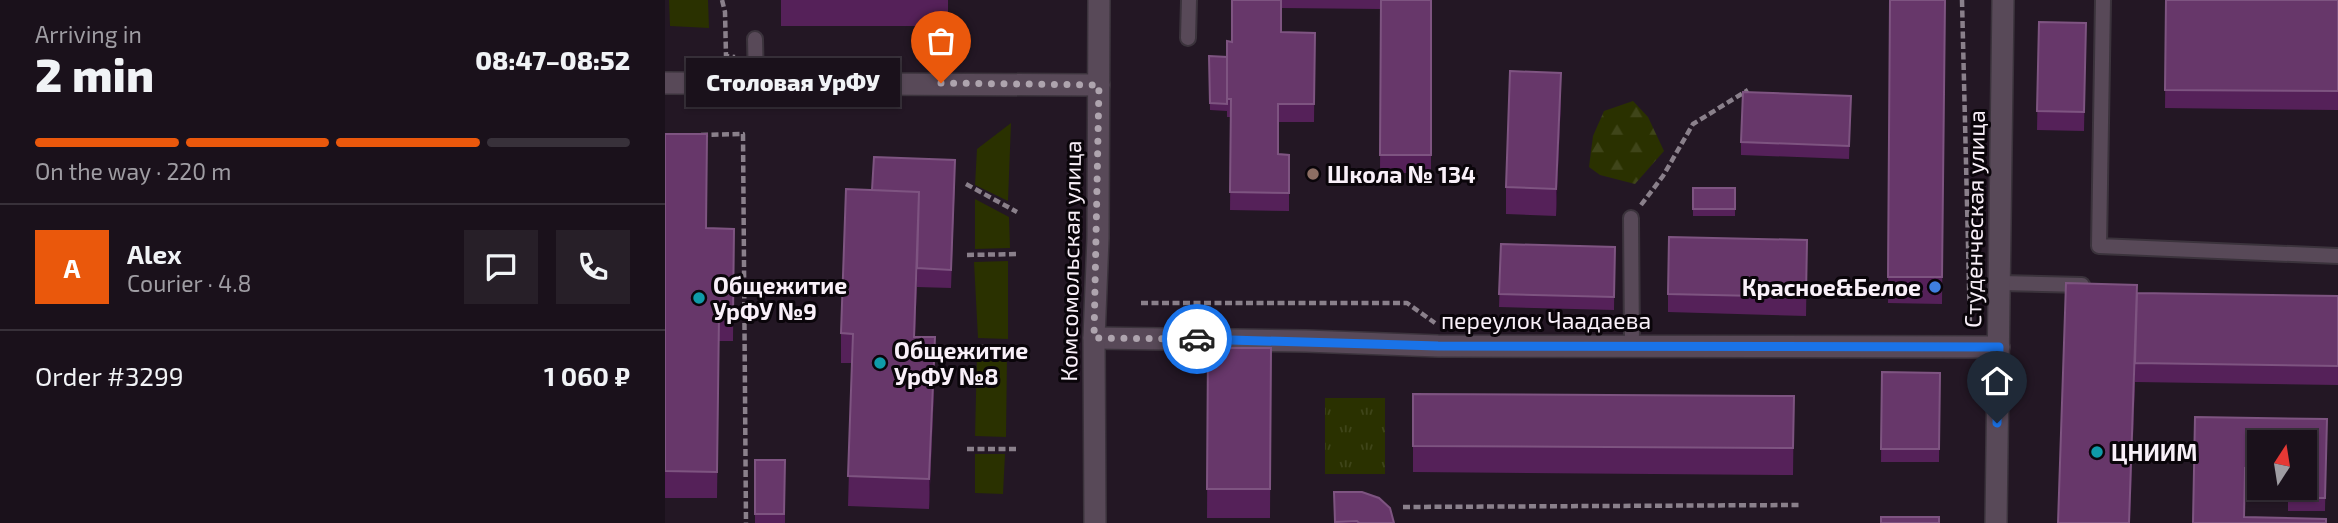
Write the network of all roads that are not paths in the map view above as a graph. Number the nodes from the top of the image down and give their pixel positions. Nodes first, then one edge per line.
1 (1100, 0) edge
2 (1189, 0) edge
3 (2003, 0) edge
4 (2103, 0) edge
5 (1188, 38) dead end
6 (755, 39) dead end
7 (665, 83) edge
8 (756, 83) junction
9 (1099, 85) junction
10 (1631, 218) road end
11 (2338, 256) edge
12 (2000, 283) junction
13 (2102, 285) edge
14 (1094, 338) junction
15 (1632, 346) junction
16 (1999, 347) junction
17 (1095, 523) edge
18 (1996, 523) edge

1 - 9 street, Комсомольская улица
2 - 5 lane
3 - 12 street, Студенческая улица
4 - 11 lane
6 - 8 lane
7 - 8 street
8 - 9 street
9 - 14 street, Комсомольская улица
10 - 15 lane
12 - 13 lane
12 - 16 street, Студенческая улица
14 - 15 street, переулок Чаадаева
14 - 17 street, Комсомольская улица
15 - 16 street, переулок Чаадаева
16 - 18 street, Студенческая улица

